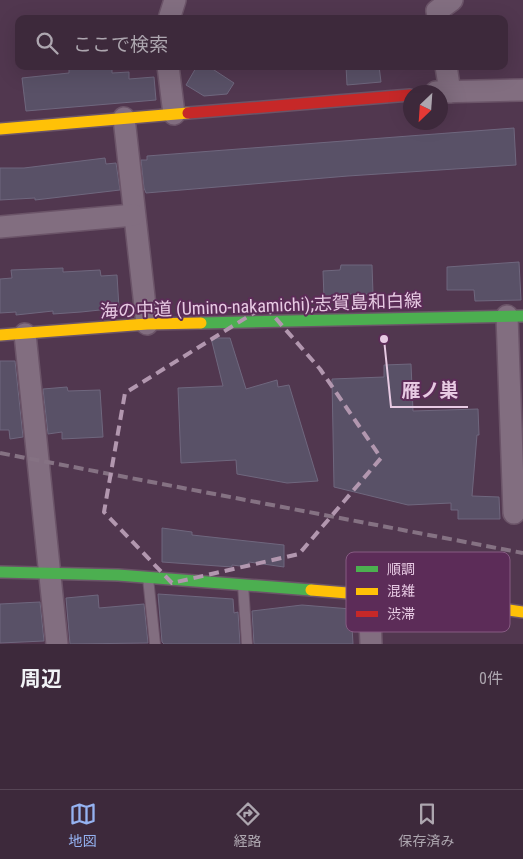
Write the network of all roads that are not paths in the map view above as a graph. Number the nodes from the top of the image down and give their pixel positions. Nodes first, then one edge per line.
1 (174, 0) edge
2 (452, 0) edge
3 (170, 15) edge
4 (438, 15) edge
5 (168, 70) edge
6 (446, 70) edge
7 (444, 85) edge
8 (523, 90) edge
9 (448, 92) edge
10 (403, 96) edge
11 (174, 114) junction
12 (124, 118) junction
13 (0, 129) edge
14 (134, 215) junction
15 (0, 227) edge
16 (515, 316) edge
17 (147, 324) junction
18 (25, 334) junction
19 (0, 335) edge
20 (514, 513) dead end
21 (0, 572) edge
22 (50, 572) junction
23 (148, 578) junction
24 (242, 584) junction
25 (346, 593) edge
26 (510, 611) edge
27 (523, 612) edge
28 (57, 644) edge
29 (155, 644) edge
30 (247, 644) edge

1 - 3 street
2 - 4 street
5 - 11 street
6 - 7 street
8 - 9 street
10 - 11 street
11 - 12 street
12 - 13 street
12 - 14 street
14 - 15 street
14 - 17 street
16 - 17 street, 海の中道 (Umino-nakamichi);志賀島和白線
16 - 20 street
17 - 18 street, 海の中道 (Umino-nakamichi);志賀島和白線
18 - 19 street, 海の中道 (Umino-nakamichi);志賀島和白線
18 - 22 street
21 - 22 street
22 - 23 street
22 - 28 street
23 - 24 street
23 - 29 lane
24 - 25 street
24 - 30 lane
26 - 27 street

